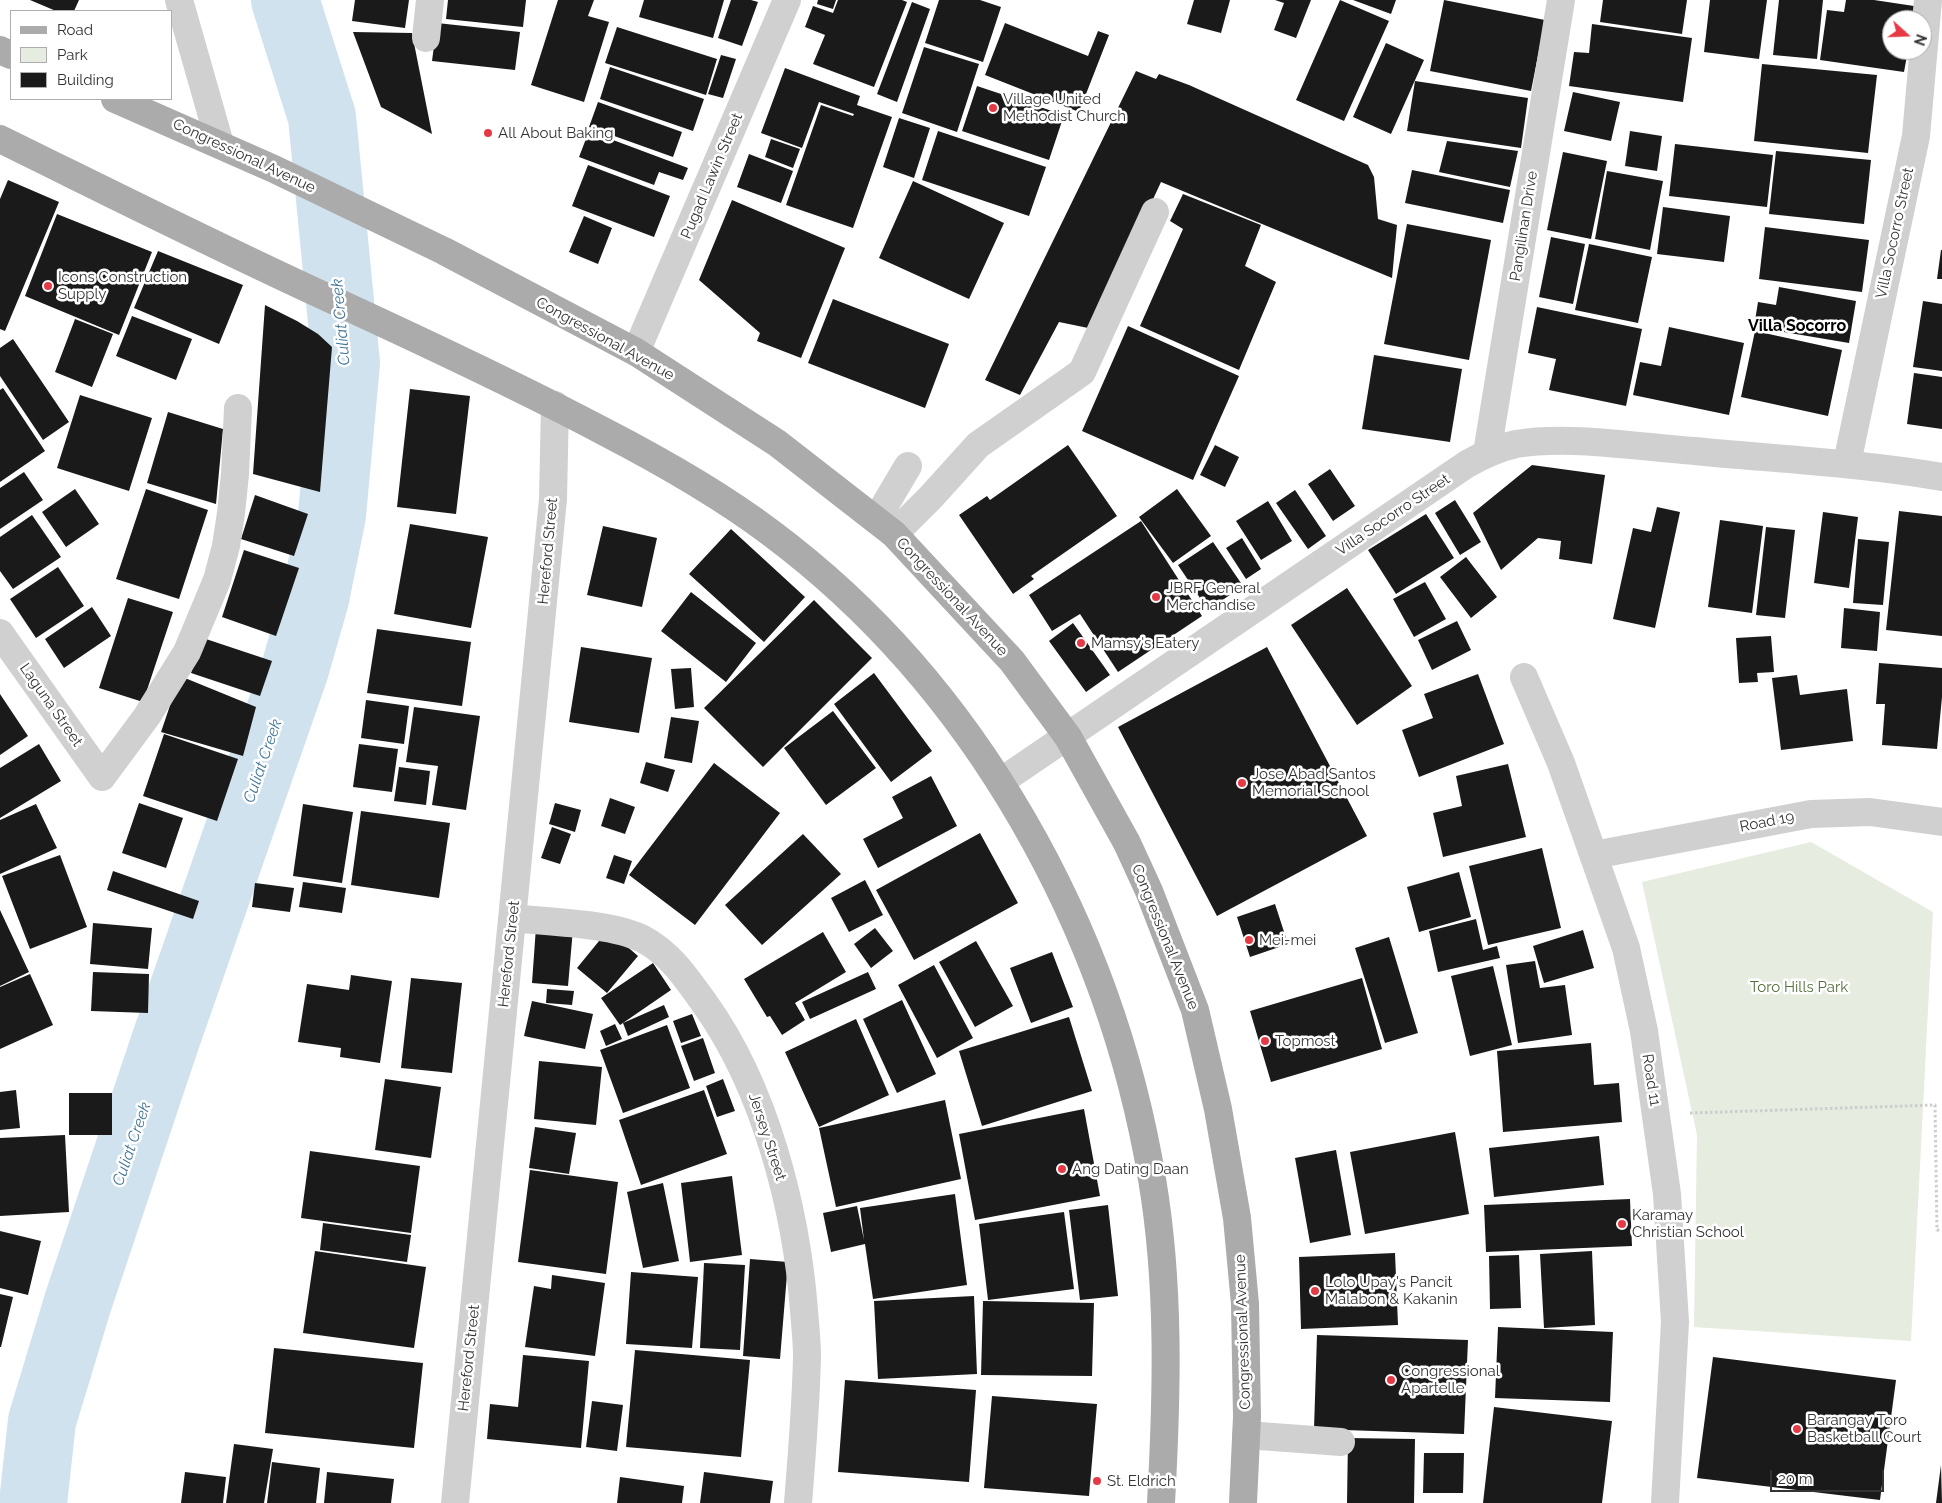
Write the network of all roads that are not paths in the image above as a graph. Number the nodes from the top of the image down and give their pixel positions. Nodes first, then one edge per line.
1 (179, 0) edge
2 (430, 0) edge
3 (787, 0) edge
4 (1562, 0) edge
5 (1928, 0) edge
6 (426, 38) dead end
7 (117, 100) edge
8 (0, 139) edge
9 (220, 144) junction
10 (1155, 212) dead end
11 (636, 352) junction
12 (555, 406) junction
13 (238, 408) dead end
14 (1487, 452) junction
15 (1847, 463) junction
16 (908, 466) dead end
17 (1942, 477) edge
18 (885, 527) junction
19 (0, 633) edge
20 (10, 668) edge
21 (1524, 678) dead end
22 (1068, 737) junction
23 (1000, 782) junction
24 (1942, 822) edge
25 (1594, 855) junction
26 (512, 918) junction
27 (1314, 1421) dead end
28 (1246, 1426) junction
29 (1341, 1442) dead end
30 (455, 1503) edge
31 (798, 1503) edge
32 (1161, 1503) edge
33 (1243, 1503) edge
34 (1665, 1503) edge

1 - 9 street
2 - 6 street
3 - 11 street, Pugad Lawin Street
4 - 14 street, Pangilinan Drive
5 - 15 street, Villa Socorro Street
7 - 9 main road, Congressional Avenue
8 - 12 main road
9 - 11 main road, Congressional Avenue
10 - 18 street
11 - 18 main road, Congressional Avenue
12 - 23 main road
12 - 26 street, Hereford Street
13 - 20 street, Laguna Street
14 - 15 street, Villa Socorro Street
14 - 22 street, Villa Socorro Street
15 - 17 street, Villa Socorro Street
16 - 18 street
18 - 22 main road, Congressional Avenue
19 - 20 street, Laguna Street
21 - 25 street, Road 11
22 - 23 street, Villa Socorro Street
22 - 28 main road, Congressional Avenue
23 - 32 main road
24 - 25 street, Road 19
25 - 34 street, Road 11
26 - 30 street, Hereford Street
26 - 31 street, Jersey Street
27 - 28 street
28 - 29 street
28 - 33 main road, Congressional Avenue

